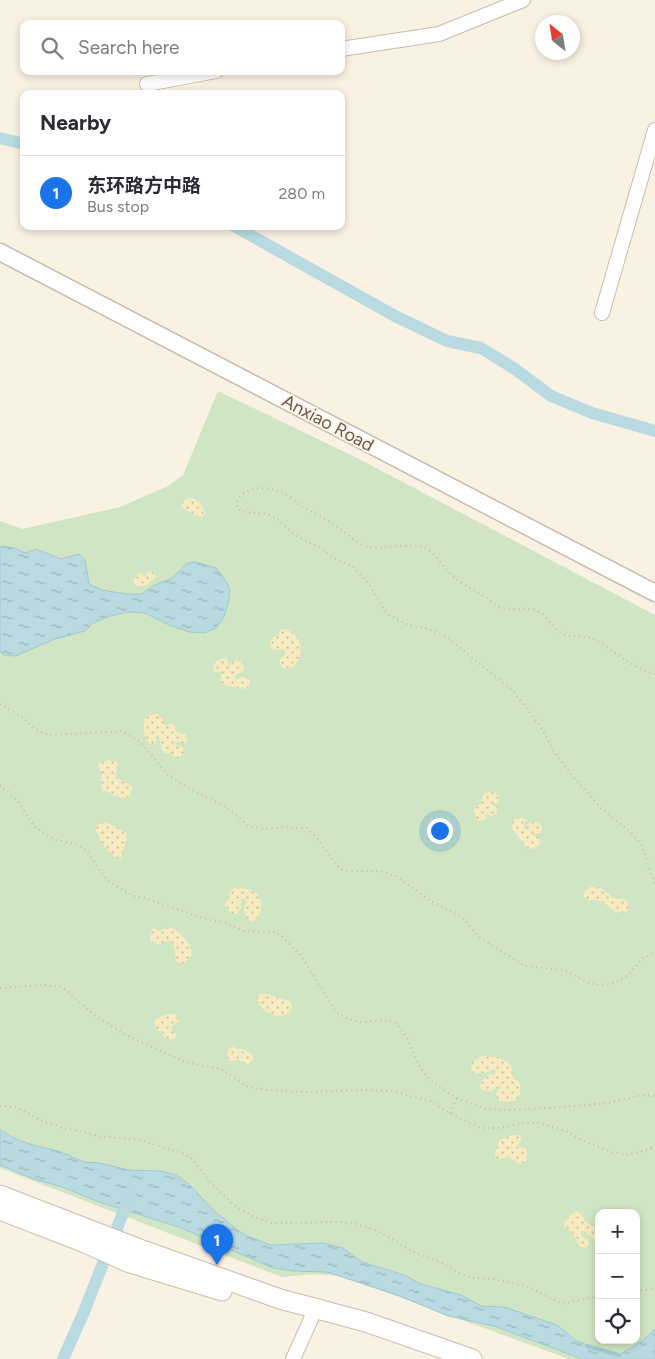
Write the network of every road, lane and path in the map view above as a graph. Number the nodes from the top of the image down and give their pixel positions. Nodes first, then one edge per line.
1 (523, 0) edge
2 (345, 48) edge
3 (195, 75) edge
4 (147, 84) dead end
5 (655, 130) edge
6 (0, 252) edge
7 (602, 313) dead end
8 (655, 593) edge
9 (655, 674) edge
10 (0, 704) edge
11 (0, 785) edge
12 (655, 885) edge
13 (655, 953) edge
14 (0, 988) edge
15 (655, 1096) edge
16 (457, 1098) junction
17 (0, 1106) edge
18 (450, 1113) junction
19 (655, 1146) edge
20 (0, 1195) edge
21 (0, 1210) edge
22 (88, 1236) junction
23 (133, 1255) junction
24 (655, 1288) edge
25 (640, 1290) edge
26 (595, 1297) edge
27 (311, 1318) junction
28 (293, 1359) edge
29 (442, 1359) edge
30 (472, 1359) edge

1 - 2 street
3 - 4 street
5 - 7 street
6 - 8 street, Anxiao Road
9 - 12 path
10 - 13 path
11 - 16 path
14 - 18 path
15 - 16 path
16 - 18 path
17 - 26 path
18 - 19 path
20 - 22 main road
21 - 22 main road
22 - 23 main road
23 - 27 main road
23 - 30 main road
24 - 25 path
27 - 28 street
27 - 29 main road

